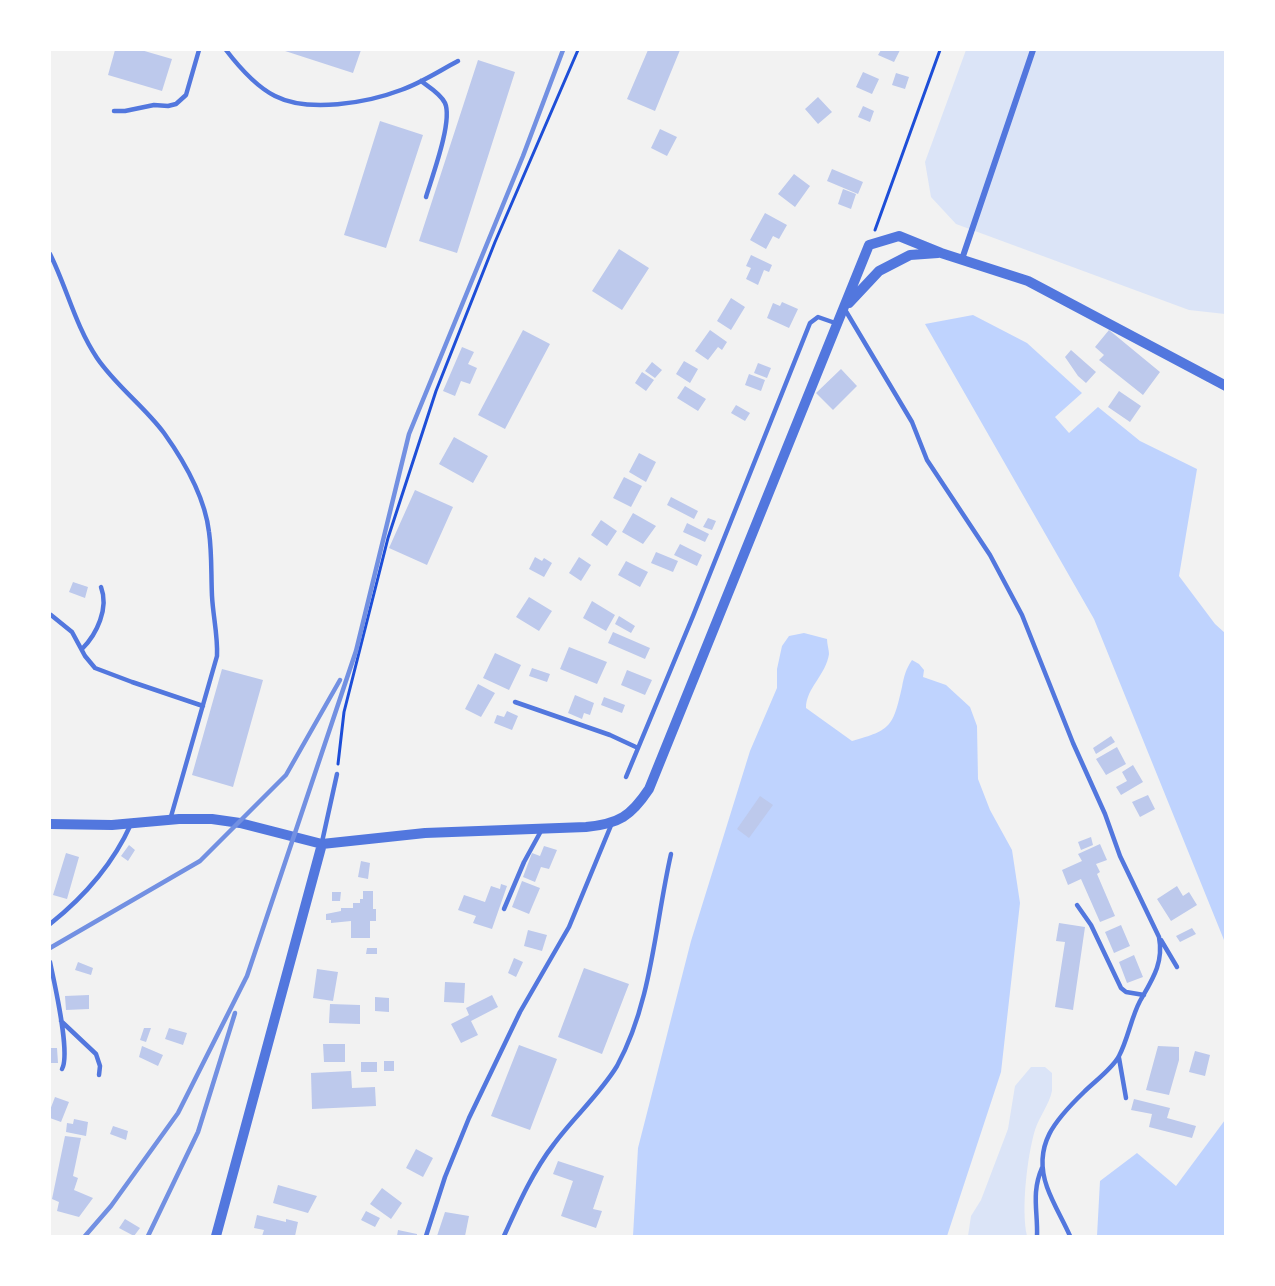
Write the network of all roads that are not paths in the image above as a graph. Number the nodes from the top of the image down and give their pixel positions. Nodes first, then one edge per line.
1 (199, 50) edge
2 (225, 50) edge
3 (1033, 50) edge
4 (458, 61) dead end
5 (421, 81) junction
6 (114, 111) dead end
7 (426, 197) dead end
8 (941, 253) junction
9 (50, 254) edge
10 (962, 259) junction
11 (844, 308) junction
12 (838, 324) junction
13 (1226, 386) edge
14 (101, 586) dead end
15 (51, 615) dead end
16 (82, 649) junction
17 (515, 702) dead end
18 (203, 706) junction
19 (638, 748) junction
20 (337, 774) road end
21 (626, 777) dead end
22 (170, 820) junction
23 (612, 823) junction
24 (50, 824) edge
25 (131, 824) junction
26 (542, 829) junction
27 (322, 844) junction
28 (671, 854) dead end
29 (1077, 905) dead end
30 (504, 909) dead end
31 (50, 924) edge
32 (1159, 937) junction
33 (50, 962) edge
34 (1176, 967) dead end
35 (1144, 995) junction
36 (61, 1021) junction
37 (1119, 1058) junction
38 (62, 1070) dead end
39 (99, 1075) dead end
40 (1126, 1098) dead end
41 (1042, 1168) junction
42 (216, 1236) edge
43 (426, 1236) edge
44 (504, 1236) edge
45 (1037, 1236) edge
46 (1070, 1236) edge

1 - 6 lane
2 - 5 lane
3 - 10 street
4 - 5 lane
5 - 7 lane
8 - 10 street
8 - 11 street
8 - 11 street
9 - 18 lane
10 - 13 street
11 - 12 street
11 - 32 lane
12 - 19 lane
12 - 23 street
14 - 16 lane
15 - 16 lane
16 - 18 lane
17 - 19 lane
18 - 22 lane
19 - 21 lane
20 - 27 lane
22 - 25 street
22 - 27 street
23 - 26 street
23 - 43 lane
24 - 25 street
25 - 31 lane
26 - 27 street
26 - 30 lane
27 - 42 street
28 - 44 lane
29 - 35 lane
32 - 34 lane
32 - 35 lane
33 - 36 lane
35 - 37 lane
36 - 38 lane
36 - 39 lane
37 - 40 lane
37 - 41 lane
41 - 45 lane
41 - 46 lane

